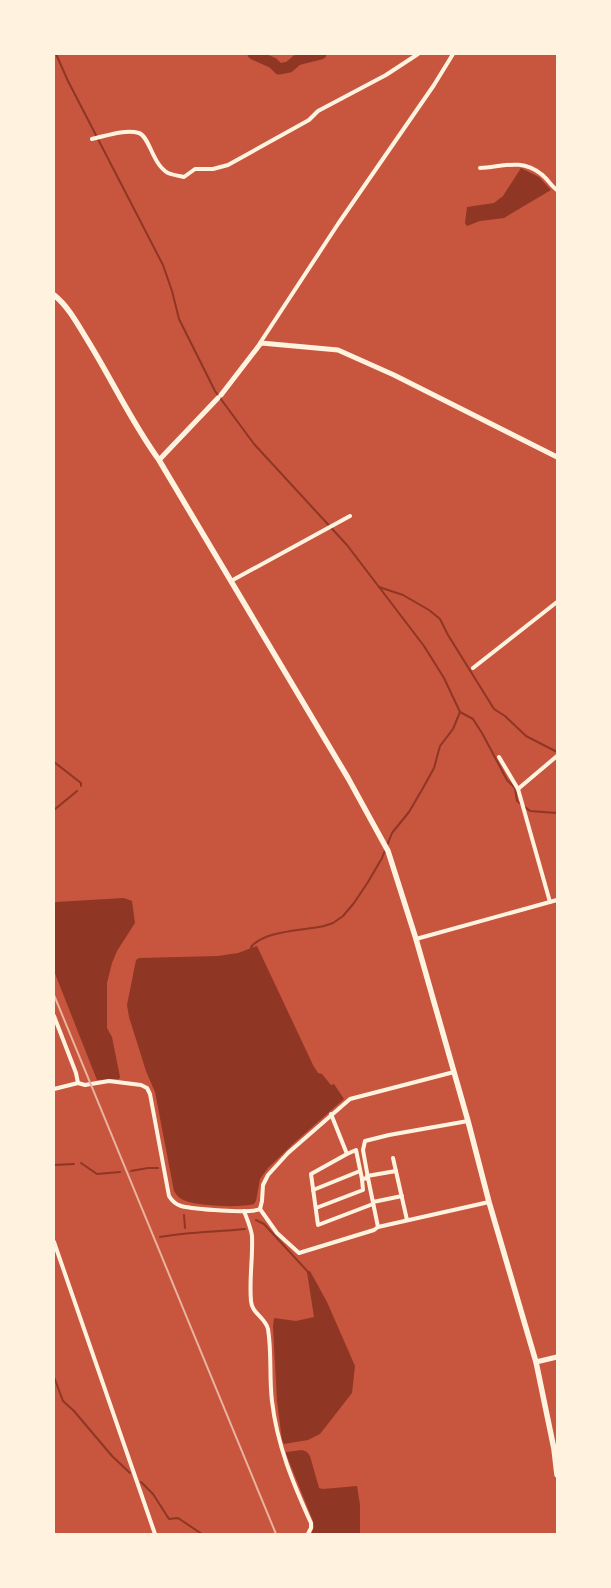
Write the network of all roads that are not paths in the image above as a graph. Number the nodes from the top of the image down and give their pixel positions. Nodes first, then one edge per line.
1 (418, 54) edge
2 (454, 54) edge
3 (92, 139) dead end
4 (480, 168) dead end
5 (557, 190) edge
6 (54, 295) edge
7 (253, 355) junction
8 (557, 457) edge
9 (159, 460) junction
10 (350, 516) dead end
11 (231, 581) junction
12 (557, 602) edge
13 (473, 668) dead end
14 (557, 756) edge
15 (499, 757) dead end
16 (518, 789) junction
17 (557, 900) edge
18 (550, 902) junction
19 (416, 939) junction
20 (54, 1016) edge
21 (454, 1072) junction
22 (78, 1083) junction
23 (54, 1089) edge
24 (331, 1114) junction
25 (468, 1121) junction
26 (347, 1154) junction
27 (393, 1158) dead end
28 (360, 1171) junction
29 (396, 1171) junction
30 (368, 1177) junction
31 (362, 1179) junction
32 (314, 1190) junction
33 (402, 1196) junction
34 (488, 1202) junction
35 (373, 1203) junction
36 (316, 1208) junction
37 (260, 1209) junction
38 (244, 1211) junction
39 (407, 1220) junction
40 (378, 1227) junction
41 (54, 1242) edge
42 (557, 1357) edge
43 (536, 1362) junction
44 (557, 1475) edge
45 (155, 1534) edge
46 (308, 1534) edge

1 - 3 street
2 - 7 street
4 - 5 street
6 - 9 main road
7 - 8 street
7 - 9 street
9 - 11 main road
10 - 11 street
11 - 19 main road
12 - 13 street
14 - 16 street
15 - 16 street
16 - 18 street
17 - 18 street
18 - 19 street
19 - 21 main road
20 - 22 street
21 - 24 street
21 - 25 main road
22 - 23 street
22 - 38 street
24 - 26 street
24 - 37 street
25 - 30 street
25 - 34 main road
26 - 28 street
26 - 32 street
27 - 29 street
28 - 31 street
28 - 32 street
29 - 30 street
29 - 33 street
30 - 31 street
30 - 35 street
31 - 36 street
32 - 36 street
33 - 35 street
33 - 39 street
34 - 39 street
34 - 43 main road
35 - 36 street
35 - 40 street
37 - 38 street
37 - 40 street
38 - 46 street
39 - 40 street
41 - 45 street
42 - 43 street
43 - 44 main road

